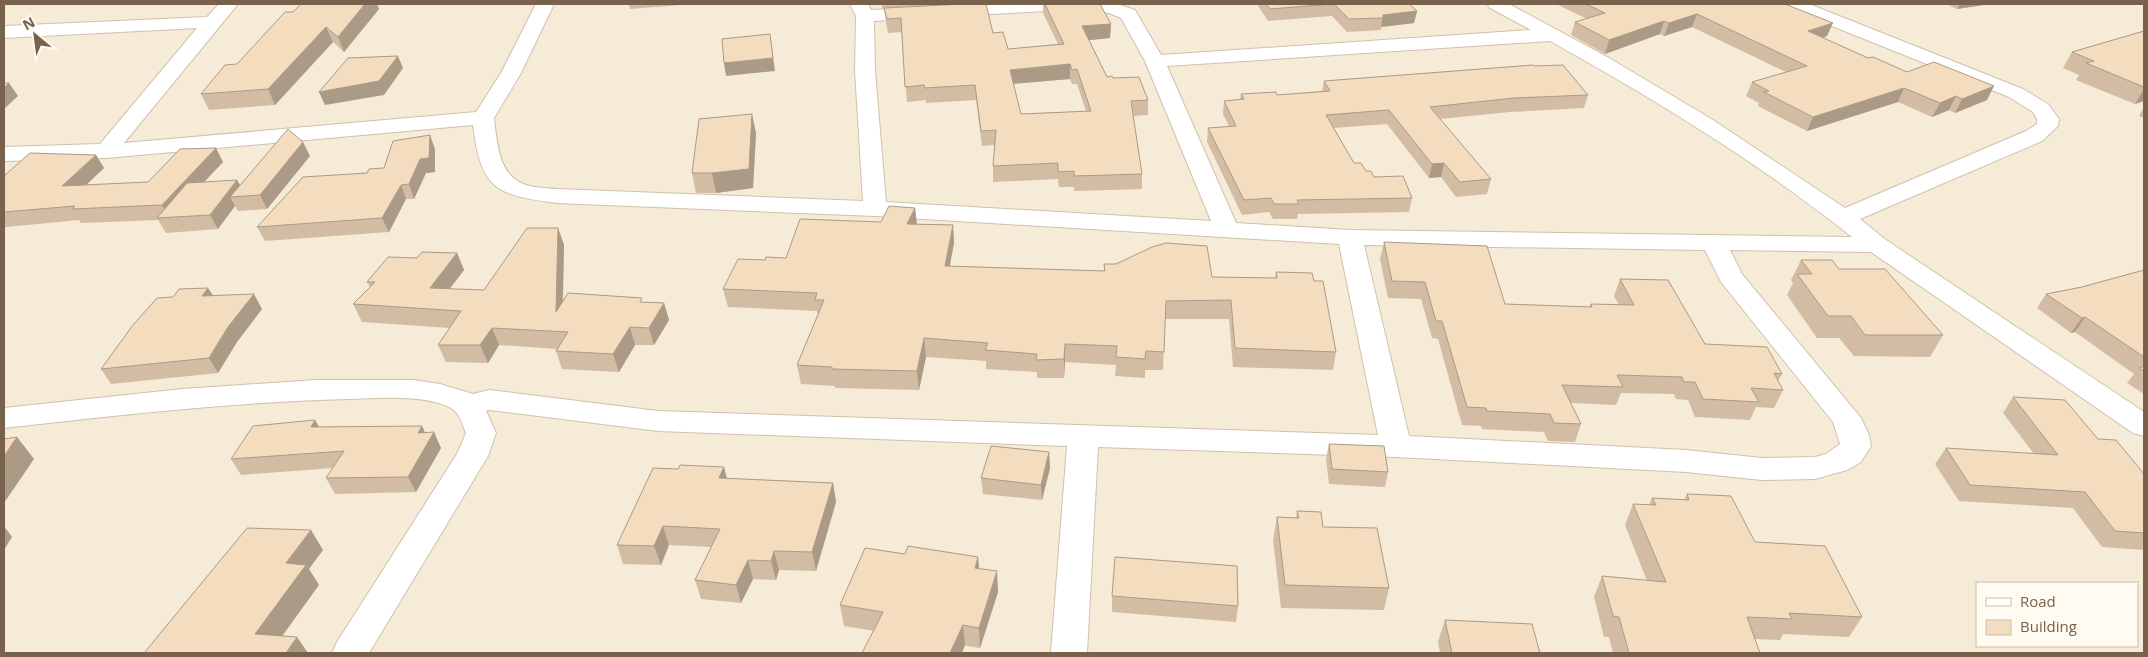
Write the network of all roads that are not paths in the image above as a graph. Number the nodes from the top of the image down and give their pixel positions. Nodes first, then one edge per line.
1 (229, 4) edge
2 (546, 4) edge
3 (1496, 4) edge
4 (1793, 4) edge
5 (862, 10) edge
6 (212, 22) junction
7 (4, 32) edge
8 (1554, 35) junction
9 (1156, 61) junction
10 (483, 118) junction
11 (106, 151) junction
12 (4, 154) edge
13 (875, 209) junction
14 (1844, 218) junction
15 (1227, 230) junction
16 (1350, 237) junction
17 (1712, 242) junction
18 (1877, 244) junction
19 (467, 406) junction
20 (4, 418) edge
21 (2144, 426) edge
22 (1083, 436) junction
23 (1396, 446) junction
24 (350, 653) edge
25 (1069, 653) edge

1 - 6 street
2 - 10 street
3 - 8 street
4 - 14 street
5 - 9 street
5 - 13 street
6 - 7 street
6 - 11 street
8 - 9 street
8 - 14 street
9 - 15 street
10 - 11 street
10 - 13 street
11 - 12 street
13 - 15 street
14 - 18 street
15 - 16 street
16 - 17 street
16 - 23 street
17 - 18 street
17 - 23 street
18 - 21 street
19 - 20 street
19 - 22 street
19 - 24 street
22 - 23 street
22 - 25 street

